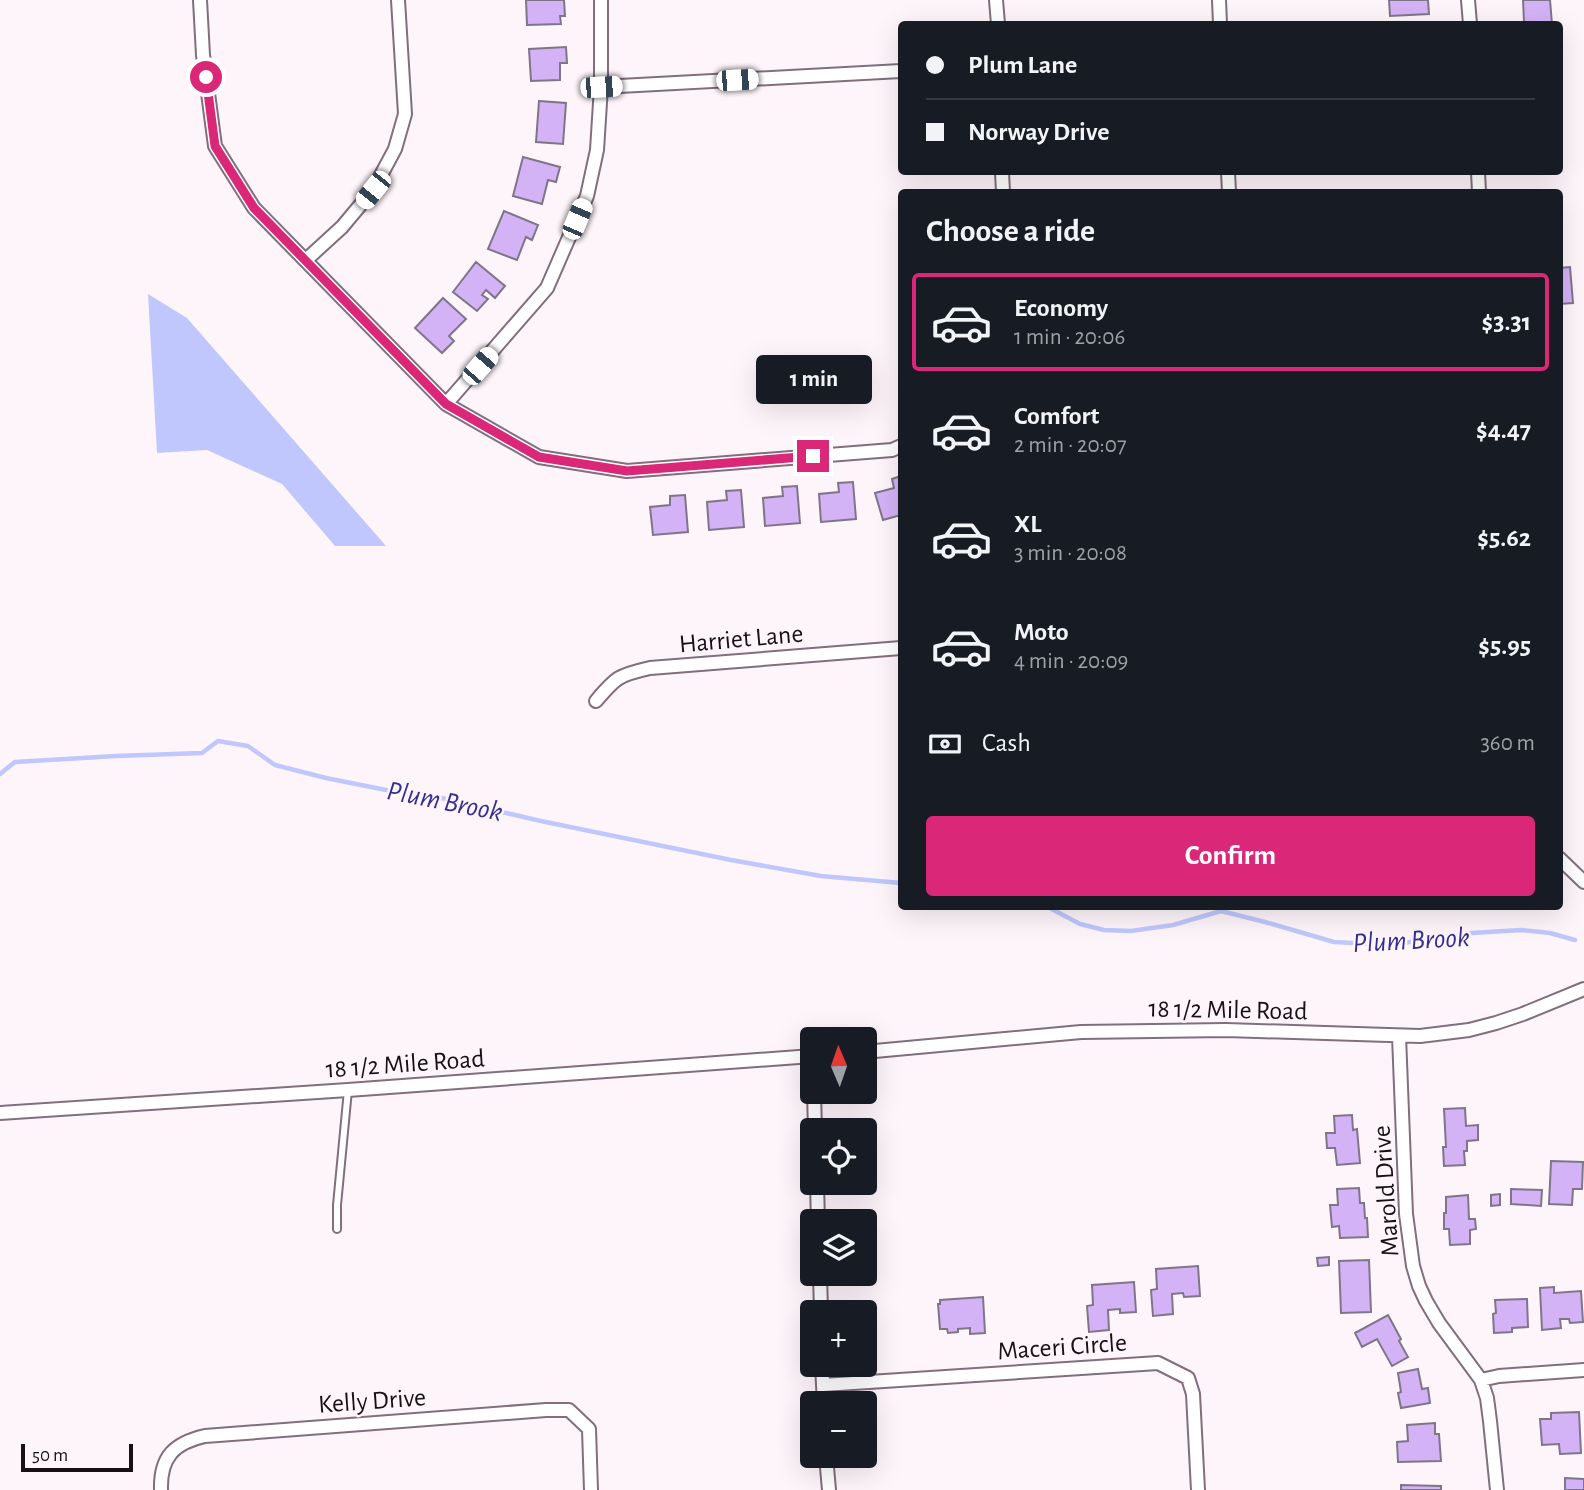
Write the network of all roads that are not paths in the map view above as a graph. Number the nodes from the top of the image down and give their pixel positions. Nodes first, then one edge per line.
1 (200, 0) edge
2 (398, 0) edge
3 (601, 0) edge
4 (996, 0) edge
5 (1219, 0) edge
6 (1468, 0) edge
7 (998, 21) edge
8 (1220, 21) edge
9 (1470, 21) edge
10 (898, 71) edge
11 (601, 87) junction
12 (306, 260) junction
13 (446, 404) junction
14 (898, 447) edge
15 (898, 648) edge
16 (596, 701) dead end
17 (1563, 862) edge
18 (1584, 882) edge
19 (1584, 989) edge
20 (1399, 1036) junction
21 (877, 1051) edge
22 (800, 1057) edge
23 (348, 1090) junction
24 (0, 1113) edge
25 (337, 1229) dead end
26 (1584, 1370) edge
27 (823, 1377) edge
28 (1480, 1380) junction
29 (823, 1385) junction
30 (823, 1391) edge
31 (827, 1468) edge
32 (161, 1490) edge
33 (591, 1490) edge
34 (829, 1490) edge
35 (1198, 1490) edge
36 (1497, 1490) edge

1 - 12 street
2 - 12 street
3 - 11 street
4 - 7 street
5 - 8 street
6 - 9 street
10 - 11 street
11 - 13 street
12 - 13 street
13 - 14 street
15 - 16 street, Harriet Lane
17 - 18 street
19 - 20 street, 18 1/2 Mile Road
20 - 21 street, 18 1/2 Mile Road
20 - 28 street, Marold Drive
22 - 23 street, 18 1/2 Mile Road
23 - 24 street, 18 1/2 Mile Road
23 - 25 lane
26 - 28 street
27 - 29 street
28 - 36 street, Marold Drive
29 - 30 street
29 - 35 street, Maceri Circle
31 - 34 street
32 - 33 street, Kelly Drive

